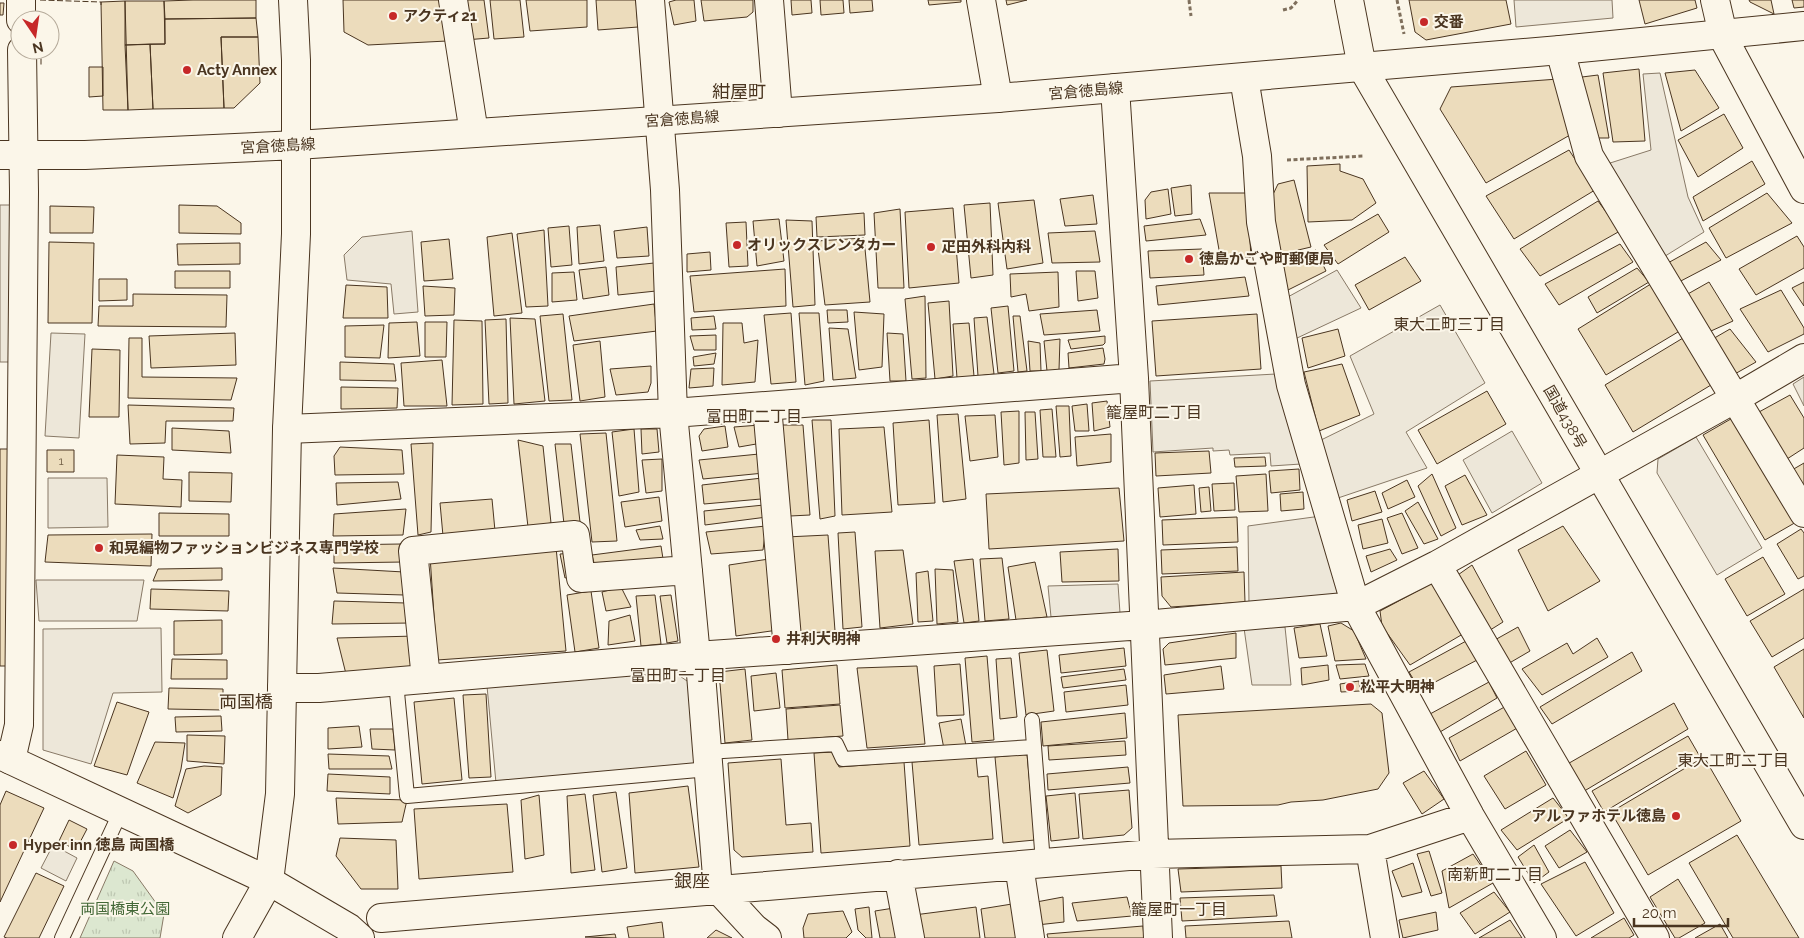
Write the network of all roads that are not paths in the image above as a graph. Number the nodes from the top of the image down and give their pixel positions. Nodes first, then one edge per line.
1 (293, 0) edge
2 (453, 0) edge
3 (650, 0) edge
4 (769, 0) edge
5 (981, 0) edge
6 (1349, 0) edge
7 (1715, 0) edge
8 (1804, 26) edge
9 (1724, 35) junction
10 (1560, 50) junction
11 (21, 60) edge
12 (1362, 68) junction
13 (1244, 78) junction
14 (1115, 88) junction
15 (998, 98) junction
16 (778, 113) junction
17 (660, 121) junction
18 (474, 134) junction
19 (297, 145) junction
20 (12, 155) edge
21 (1804, 189) edge
22 (1804, 358) edge
23 (10, 375) edge
24 (1134, 378) junction
25 (1736, 398) junction
26 (767, 406) junction
27 (673, 413) junction
28 (287, 429) junction
29 (1599, 474) junction
30 (1804, 513) edge
31 (1437, 564) junction
32 (688, 570) junction
33 (1356, 606) junction
34 (1144, 625) junction
35 (788, 650) junction
36 (696, 656) junction
37 (426, 679) junction
38 (396, 682) junction
39 (282, 688) junction
40 (1032, 720) dead end
41 (1034, 747) junction
42 (5, 758) edge
43 (708, 761) junction
44 (121, 811) junction
45 (1470, 816) junction
46 (1804, 825) edge
47 (1370, 849) junction
48 (1153, 854) junction
49 (1031, 864) junction
50 (898, 874) junction
51 (270, 881) junction
52 (718, 889) junction
53 (381, 918) dead end
54 (62, 938) edge
55 (237, 938) edge
56 (360, 938) edge
57 (741, 938) edge
58 (767, 938) edge
59 (910, 938) edge
60 (1030, 938) edge
61 (1158, 938) edge
62 (1385, 938) edge
63 (1542, 938) edge
64 (1655, 938) edge

1 - 19 main road
2 - 18 main road
3 - 17 main road
4 - 16 main road
5 - 15 main road
6 - 12 main road, 国道438号
7 - 9 main road
8 - 9 main road, 宮倉徳島線
9 - 10 main road, 宮倉徳島線
9 - 21 main road
10 - 12 main road, 宮倉徳島線
10 - 25 main road
11 - 20 main road
12 - 13 main road, 宮倉徳島線
12 - 29 main road, 国道438号
13 - 14 main road, 宮倉徳島線
13 - 33 main road
14 - 15 main road, 宮倉徳島線
14 - 24 main road
15 - 16 main road, 宮倉徳島線
16 - 17 main road, 宮倉徳島線
17 - 18 main road, 宮倉徳島線
17 - 27 main road
18 - 19 main road, 宮倉徳島線
19 - 20 main road, 宮倉徳島線
19 - 28 main road
20 - 23 main road
22 - 25 main road
23 - 42 main road
24 - 26 main road
24 - 34 main road
25 - 29 main road
25 - 30 main road
26 - 27 main road
26 - 35 main road
27 - 28 main road
27 - 32 main road
28 - 39 main road
29 - 31 main road
29 - 46 main road, 国道438号
31 - 33 main road
31 - 64 main road
32 - 36 main road
32 - 37 main road
33 - 34 main road
33 - 45 main road
34 - 35 main road
34 - 48 main road
35 - 36 main road
36 - 37 main road
36 - 43 main road
37 - 38 main road
38 - 39 main road
38 - 43 lane
39 - 51 main road
40 - 41 lane
41 - 43 lane
41 - 49 lane
42 - 44 main road
43 - 52 main road
44 - 51 main road
44 - 54 lane
45 - 47 main road
45 - 63 main road
47 - 48 main road
47 - 62 main road
48 - 49 main road
48 - 61 main road
49 - 50 main road
49 - 60 main road
50 - 52 main road
50 - 59 main road
51 - 55 main road
51 - 56 main road
52 - 53 main road
52 - 57 lane
52 - 58 main road

